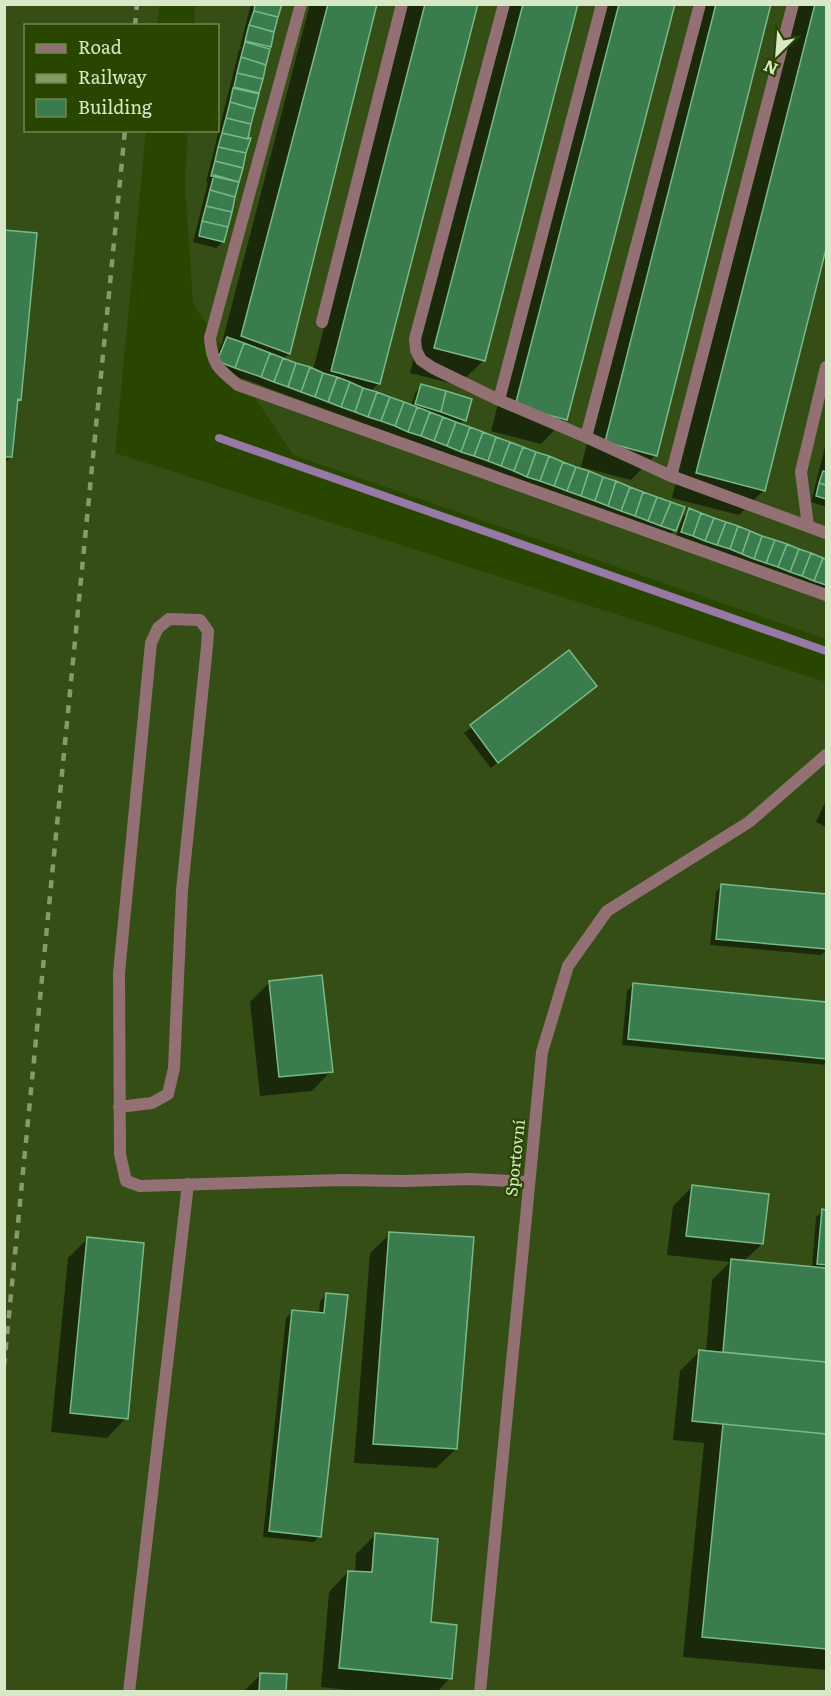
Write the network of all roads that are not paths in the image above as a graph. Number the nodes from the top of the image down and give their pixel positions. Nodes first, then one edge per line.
1 (301, 4) edge
2 (402, 4) edge
3 (504, 4) edge
4 (602, 4) edge
5 (700, 4) edge
6 (793, 4) edge
7 (322, 322) dead end
8 (826, 367) edge
9 (499, 400) junction
10 (586, 437) junction
11 (671, 476) junction
12 (808, 526) junction
13 (826, 533) edge
14 (826, 595) edge
15 (826, 755) edge
16 (119, 1107) junction
17 (529, 1182) junction
18 (188, 1184) junction
19 (129, 1692) edge
20 (480, 1692) edge

1 - 14 street
2 - 7 street
3 - 9 street
4 - 9 street
5 - 10 street
6 - 11 street
8 - 12 street
9 - 10 street
10 - 11 street
11 - 12 street
12 - 13 street
15 - 17 street, Sportovní
16 - 16 street
16 - 18 street
17 - 18 street
17 - 20 street, Sportovní
18 - 19 street

